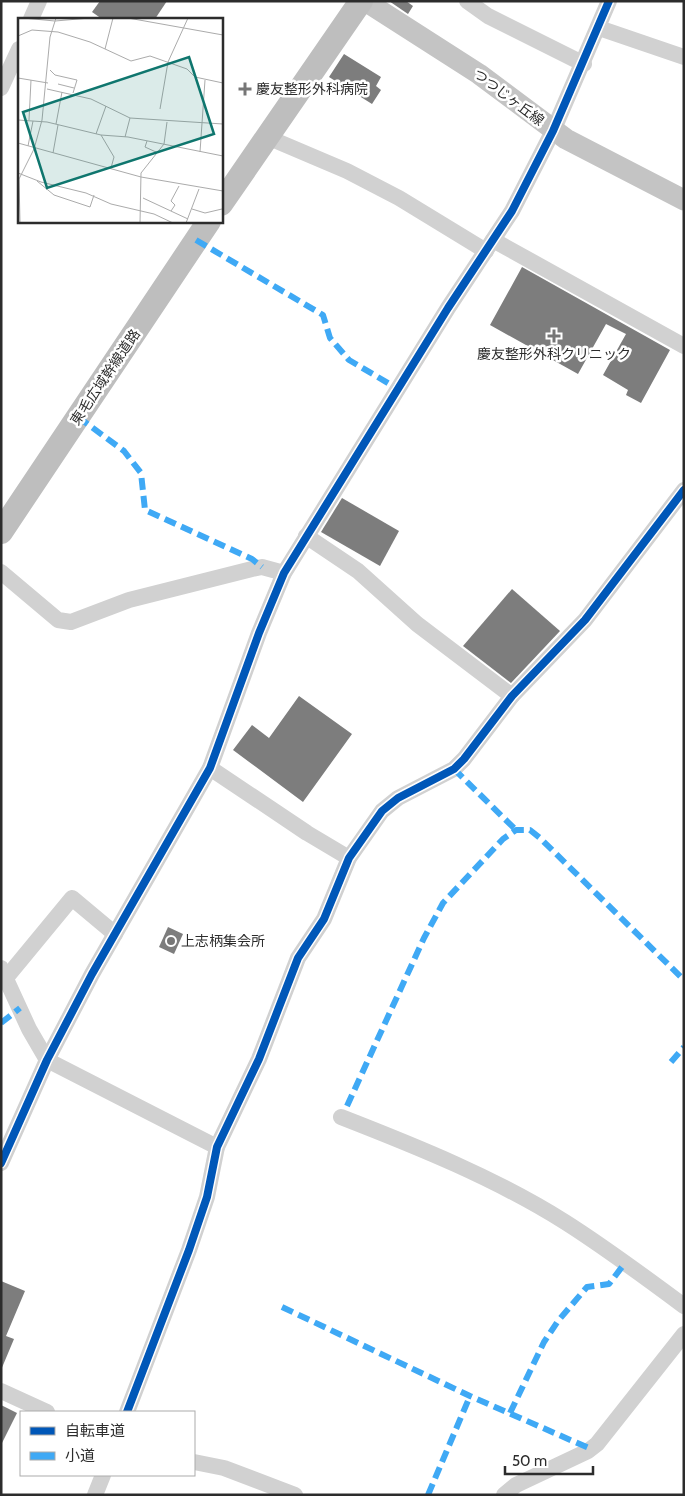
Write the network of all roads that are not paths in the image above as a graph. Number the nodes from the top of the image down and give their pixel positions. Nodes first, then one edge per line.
1 (39, 1) edge
2 (342, 1) edge
3 (361, 1) edge
4 (365, 1) edge
5 (466, 1) edge
6 (609, 1) edge
7 (31, 18) edge
8 (599, 28) junction
9 (18, 51) edge
10 (684, 57) edge
11 (584, 64) junction
12 (1, 88) edge
13 (553, 131) junction
14 (267, 138) junction
15 (222, 180) edge
16 (684, 200) edge
17 (222, 203) edge
18 (193, 222) edge
19 (208, 222) edge
20 (490, 245) junction
21 (684, 346) edge
22 (684, 490) edge
23 (1, 507) edge
24 (1, 532) edge
25 (306, 536) junction
26 (1, 572) edge
27 (284, 573) junction
28 (512, 696) junction
29 (210, 768) junction
30 (349, 858) junction
31 (115, 934) junction
32 (4, 973) edge
33 (47, 1060) junction
34 (341, 1117) dead end
35 (217, 1147) junction
36 (1, 1163) edge
37 (684, 1306) edge
38 (684, 1334) edge
39 (1, 1391) edge
40 (45, 1411) edge
41 (127, 1411) edge
42 (195, 1462) edge
43 (103, 1476) edge
44 (95, 1495) edge
45 (295, 1495) edge
46 (504, 1495) edge

1 - 7 street
2 - 15 highway
3 - 14 highway
4 - 13 main road, つつじヶ丘線
5 - 11 street
6 - 8 street
8 - 10 street
8 - 11 street
9 - 12 street
11 - 13 street
13 - 16 main road, つつじヶ丘線
13 - 20 street
14 - 17 highway
14 - 20 street
18 - 23 highway, 東毛広域幹線道路
19 - 24 highway, 東毛広域幹線道路
20 - 21 street
20 - 25 street
22 - 28 street
25 - 27 street
25 - 28 street
26 - 27 street
27 - 29 street
28 - 30 street
29 - 30 street
29 - 31 street
30 - 35 street
31 - 32 street
31 - 33 street
32 - 33 street
33 - 35 street
33 - 36 street
34 - 37 street
35 - 41 street
38 - 46 street
39 - 40 street
42 - 45 street
43 - 44 street

